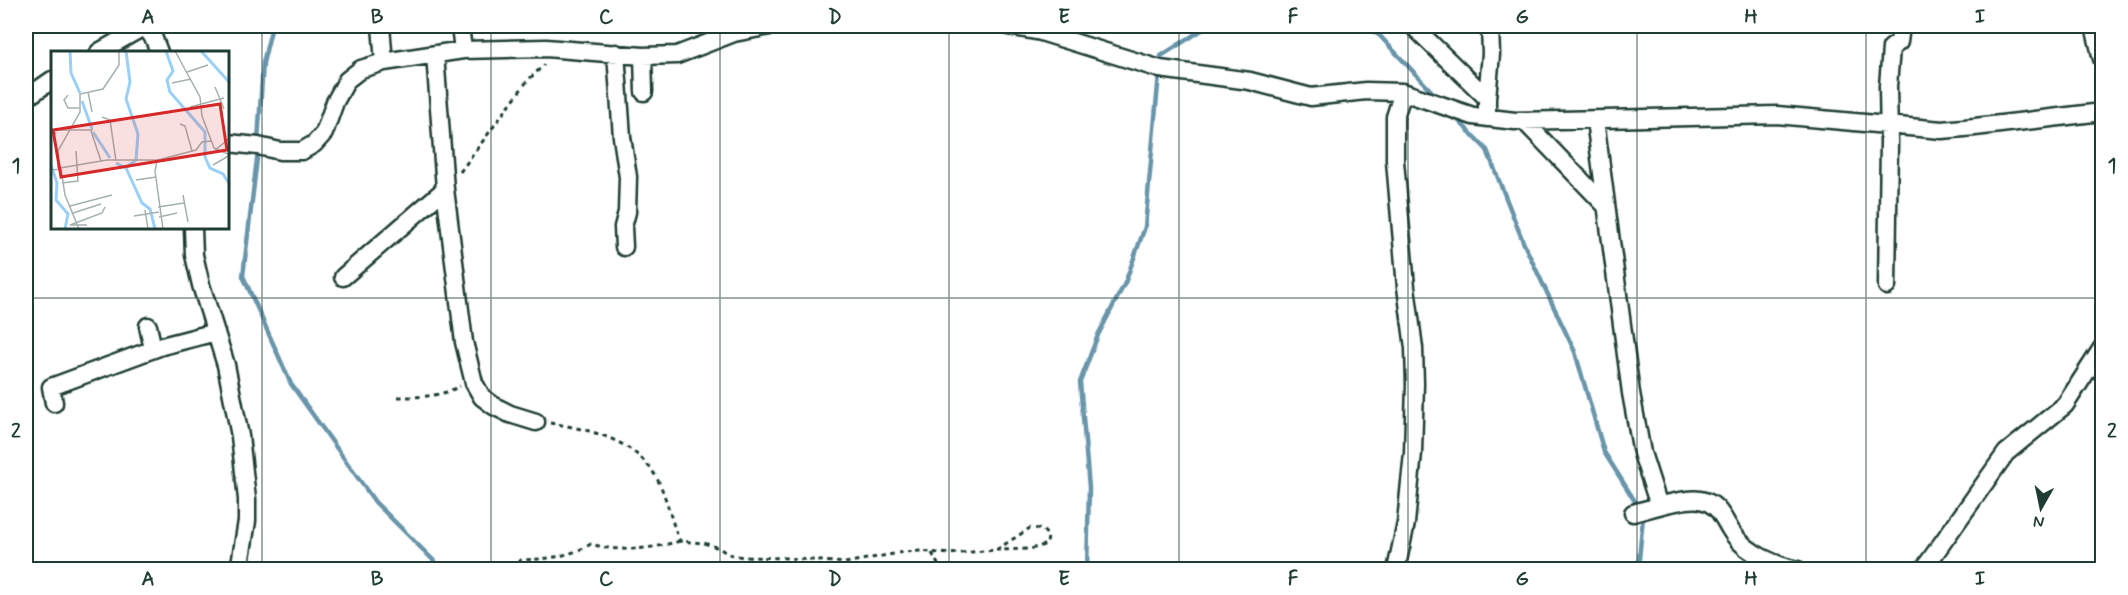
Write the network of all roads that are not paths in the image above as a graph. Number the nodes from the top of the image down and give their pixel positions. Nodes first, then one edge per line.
1 (145, 26) edge
2 (381, 26) edge
3 (460, 26) edge
4 (770, 26) edge
5 (1008, 26) edge
6 (1413, 26) edge
7 (1490, 26) edge
8 (1901, 26) edge
9 (2094, 26) edge
10 (732, 29) edge
11 (463, 50) junction
12 (103, 51) edge
13 (159, 51) edge
14 (616, 53) junction
15 (435, 54) junction
16 (643, 56) junction
17 (2103, 59) edge
18 (384, 62) junction
19 (51, 81) edge
20 (644, 92) dead end
21 (1403, 92) junction
22 (26, 98) edge
23 (1487, 98) junction
24 (2103, 112) edge
25 (1487, 118) junction
26 (1595, 120) junction
27 (1524, 121) junction
28 (1888, 125) junction
29 (230, 143) edge
30 (445, 189) junction
31 (1605, 205) junction
32 (193, 230) edge
33 (624, 247) dead end
34 (343, 277) dead end
35 (1887, 286) dead end
36 (148, 326) dead end
37 (216, 332) junction
38 (2103, 348) edge
39 (153, 349) junction
40 (54, 404) dead end
41 (536, 422) road end
42 (1659, 506) junction
43 (1633, 513) dead end
44 (239, 570) edge
45 (1396, 570) edge
46 (1798, 570) edge
47 (1923, 570) edge

1 - 12 street
1 - 13 street
2 - 18 street
3 - 11 street
4 - 10 street
5 - 21 street
6 - 23 street
7 - 23 street
8 - 28 street
9 - 17 street
10 - 16 street
11 - 14 street
11 - 15 street
14 - 16 street
14 - 33 street
15 - 18 street
15 - 30 street
16 - 20 street
18 - 29 street
19 - 22 street
21 - 25 street
21 - 45 street
23 - 25 street
24 - 28 street
25 - 27 street
26 - 27 street
26 - 28 street
26 - 31 street
27 - 31 street
28 - 35 street
30 - 34 street
30 - 41 street
31 - 42 street
32 - 37 street
36 - 39 street
37 - 39 street
37 - 44 street
38 - 47 street
39 - 40 street
42 - 43 street
42 - 46 street

